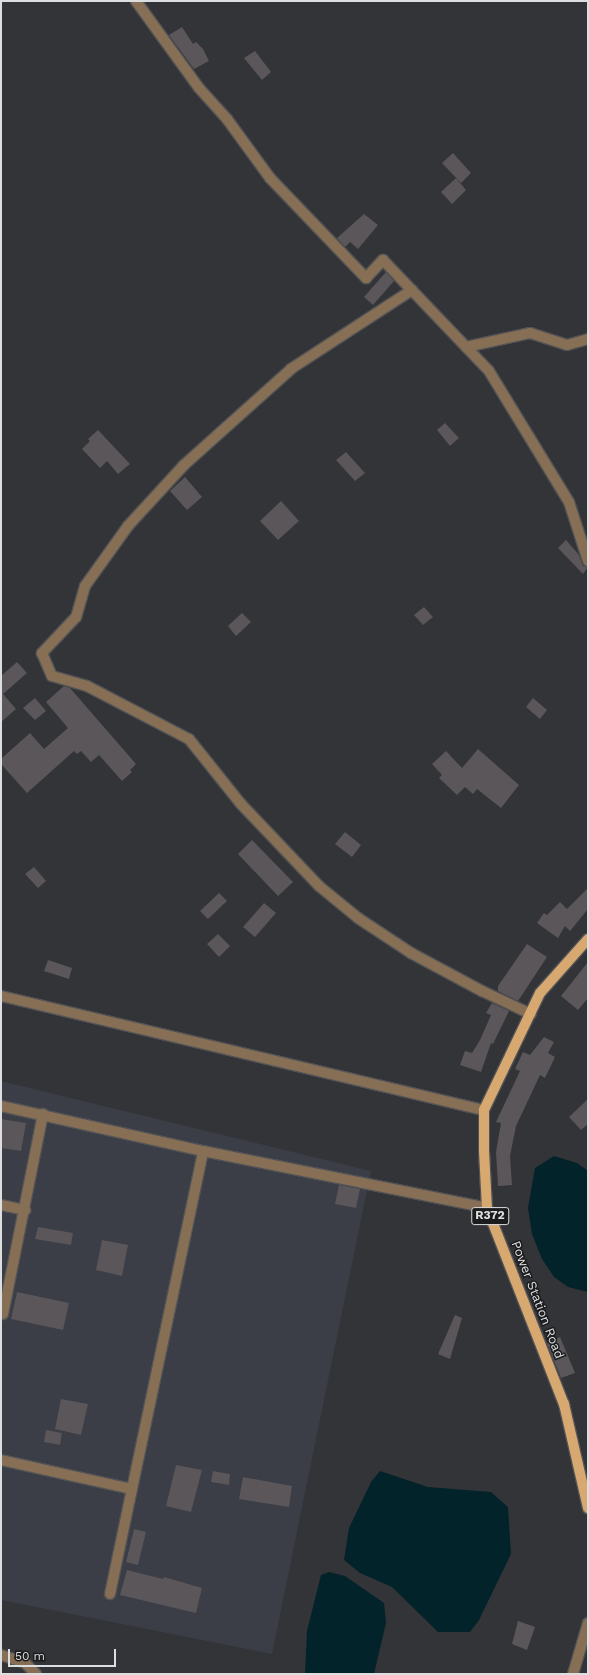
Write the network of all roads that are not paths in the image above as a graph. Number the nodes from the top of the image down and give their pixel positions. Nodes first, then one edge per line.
1 (136, 1) edge
2 (412, 290) junction
3 (588, 339) edge
4 (466, 347) junction
5 (588, 561) edge
6 (588, 939) edge
7 (1, 996) edge
8 (530, 1014) junction
9 (1, 1106) edge
10 (484, 1110) junction
11 (43, 1114) junction
12 (203, 1151) junction
13 (1, 1205) edge
14 (487, 1208) junction
15 (25, 1210) junction
16 (3, 1314) dead end
17 (1, 1460) edge
18 (132, 1489) junction
19 (588, 1508) edge
20 (110, 1594) dead end
21 (588, 1623) edge
22 (1, 1655) edge
23 (36, 1674) edge
24 (573, 1674) edge

1 - 2 street
2 - 4 street
2 - 8 street
3 - 4 street
4 - 5 street
6 - 8 main road, Power Station Road / R372
7 - 10 street
8 - 10 main road, Power Station Road / R372
9 - 11 street
10 - 14 main road, Power Station Road / R372
11 - 12 street
11 - 15 street
12 - 14 street
12 - 18 street
13 - 15 street
14 - 19 main road, Power Station Road / R372
15 - 16 street
17 - 18 street
18 - 20 street
21 - 24 street
22 - 23 street

